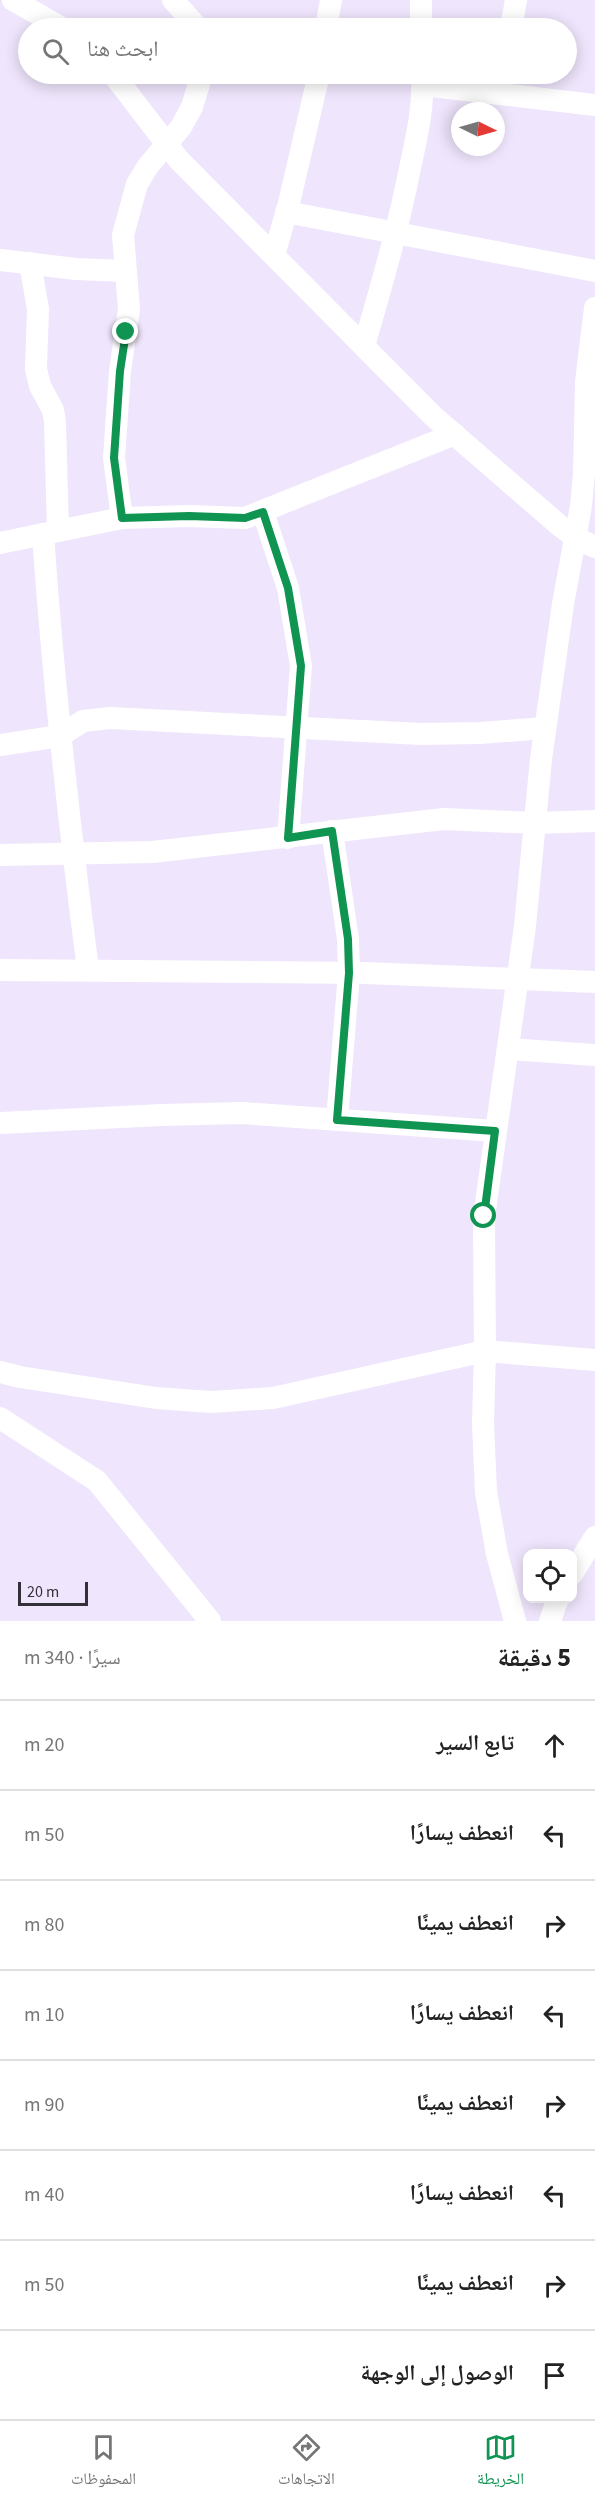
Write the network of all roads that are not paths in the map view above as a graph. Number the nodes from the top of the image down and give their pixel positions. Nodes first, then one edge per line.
1 (13, 0) edge
2 (173, 0) edge
3 (331, 0) edge
4 (421, 0) edge
5 (516, 0) edge
6 (44, 18) edge
7 (189, 18) edge
8 (328, 18) edge
9 (421, 18) edge
10 (513, 18) edge
11 (121, 84) edge
12 (199, 84) edge
13 (317, 84) edge
14 (423, 84) edge
15 (499, 84) edge
16 (595, 105) edge
17 (166, 143) junction
18 (286, 212) junction
19 (397, 235) junction
20 (274, 255) junction
21 (0, 260) edge
22 (30, 263) junction
23 (124, 271) junction
24 (595, 271) edge
25 (595, 308) edge
26 (364, 346) junction
27 (455, 435) junction
28 (263, 512) junction
29 (122, 518) junction
30 (51, 532) junction
31 (585, 542) edge
32 (0, 543) edge
33 (545, 728) junction
34 (297, 730) junction
35 (60, 736) junction
36 (0, 746) edge
37 (595, 821) edge
38 (535, 823) junction
39 (332, 831) junction
40 (288, 838) junction
41 (73, 854) junction
42 (0, 855) edge
43 (88, 969) junction
44 (0, 970) edge
45 (349, 973) junction
46 (518, 981) junction
47 (595, 982) edge
48 (509, 1049) junction
49 (595, 1055) edge
50 (337, 1120) junction
51 (0, 1123) edge
52 (495, 1131) junction
53 (486, 1350) junction
54 (595, 1360) edge
55 (0, 1372) edge
56 (0, 1418) edge
57 (593, 1545) edge
58 (577, 1568) edge
59 (557, 1603) edge
60 (210, 1621) edge
61 (515, 1621) edge
62 (550, 1621) edge

1 - 6 street
2 - 7 street
3 - 8 street
4 - 9 street
5 - 10 street
11 - 17 street
12 - 17 street
13 - 18 street
14 - 19 street
15 - 16 street
17 - 20 street
17 - 23 street
18 - 19 street
18 - 20 street
19 - 24 street
19 - 26 street
20 - 26 street
21 - 22 street
22 - 23 street
22 - 30 street
23 - 29 street
25 - 31 street
26 - 27 street
27 - 28 street
27 - 31 street
28 - 29 street
28 - 34 street
29 - 30 street
30 - 32 street
30 - 35 street
31 - 33 street
33 - 34 street
33 - 38 street
34 - 35 street
34 - 40 street
35 - 36 street
35 - 41 street
37 - 38 street
38 - 39 street
38 - 46 street
39 - 40 street
39 - 45 street
40 - 41 street
41 - 42 street
41 - 43 street
43 - 44 street
43 - 45 street
45 - 46 street
45 - 50 street
46 - 47 street
46 - 48 street
48 - 49 street
48 - 52 street
50 - 51 street
50 - 52 street
52 - 53 street
53 - 54 street
53 - 55 street
53 - 61 street
56 - 60 street
57 - 58 street
59 - 62 street

